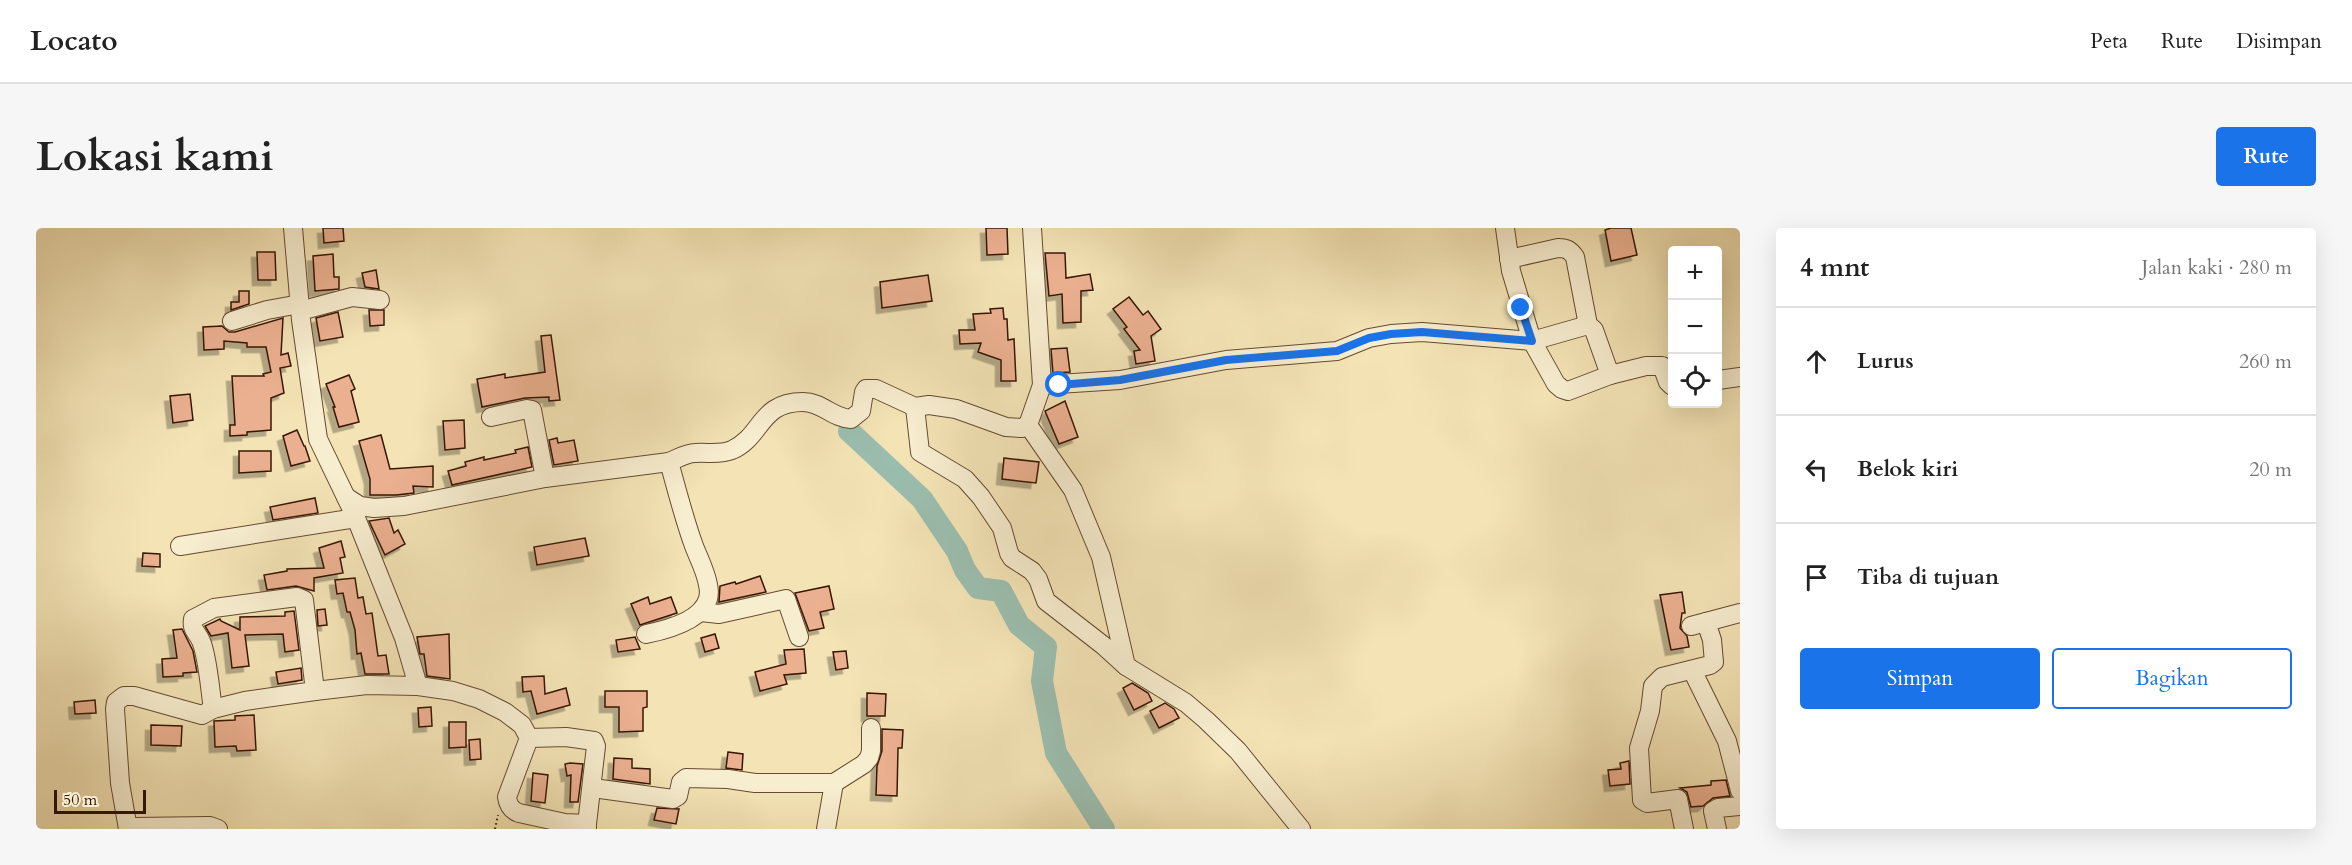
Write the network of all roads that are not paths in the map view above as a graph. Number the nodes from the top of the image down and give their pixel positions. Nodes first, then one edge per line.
1 (293, 228) edge
2 (1032, 228) edge
3 (1505, 228) edge
4 (1509, 259) junction
5 (380, 300) dead end
6 (300, 308) junction
7 (232, 321) dead end
8 (1588, 325) junction
9 (1532, 341) junction
10 (1610, 375) junction
11 (1740, 377) edge
12 (1722, 379) edge
13 (1668, 382) edge
14 (1042, 385) junction
15 (915, 407) junction
16 (491, 417) dead end
17 (1028, 425) junction
18 (669, 462) junction
19 (545, 478) junction
20 (346, 497) junction
21 (357, 518) junction
22 (180, 546) dead end
23 (701, 612) junction
24 (1740, 614) edge
25 (646, 634) dead end
26 (799, 637) dead end
27 (1126, 666) junction
28 (1692, 670) junction
29 (418, 686) junction
30 (315, 691) junction
31 (213, 709) junction
32 (871, 728) dead end
33 (529, 738) junction
34 (834, 783) junction
35 (592, 788) junction
36 (1740, 791) edge
37 (1740, 806) edge
38 (587, 826) edge
39 (131, 828) edge
40 (218, 829) edge
41 (826, 829) edge
42 (1301, 829) edge
43 (1684, 829) edge
44 (1717, 829) edge

1 - 6 street
2 - 14 street
3 - 4 street
4 - 8 street
4 - 9 street
5 - 6 street
6 - 7 street
6 - 20 street
8 - 9 street
8 - 10 street
9 - 10 street
9 - 14 street
10 - 13 street
11 - 12 street
14 - 17 street
15 - 17 street
15 - 18 street
15 - 27 street
16 - 19 street
17 - 27 street
18 - 19 street
18 - 23 street
19 - 20 street
20 - 21 street
21 - 22 street
21 - 29 street
23 - 25 street
23 - 26 street
24 - 28 street
27 - 42 street
28 - 36 street
28 - 43 street
29 - 30 street
29 - 33 street
30 - 31 street
30 - 31 street
31 - 39 street
32 - 34 street
33 - 35 street
33 - 38 street
34 - 35 street
34 - 41 street
35 - 38 street
37 - 44 street
39 - 40 street

